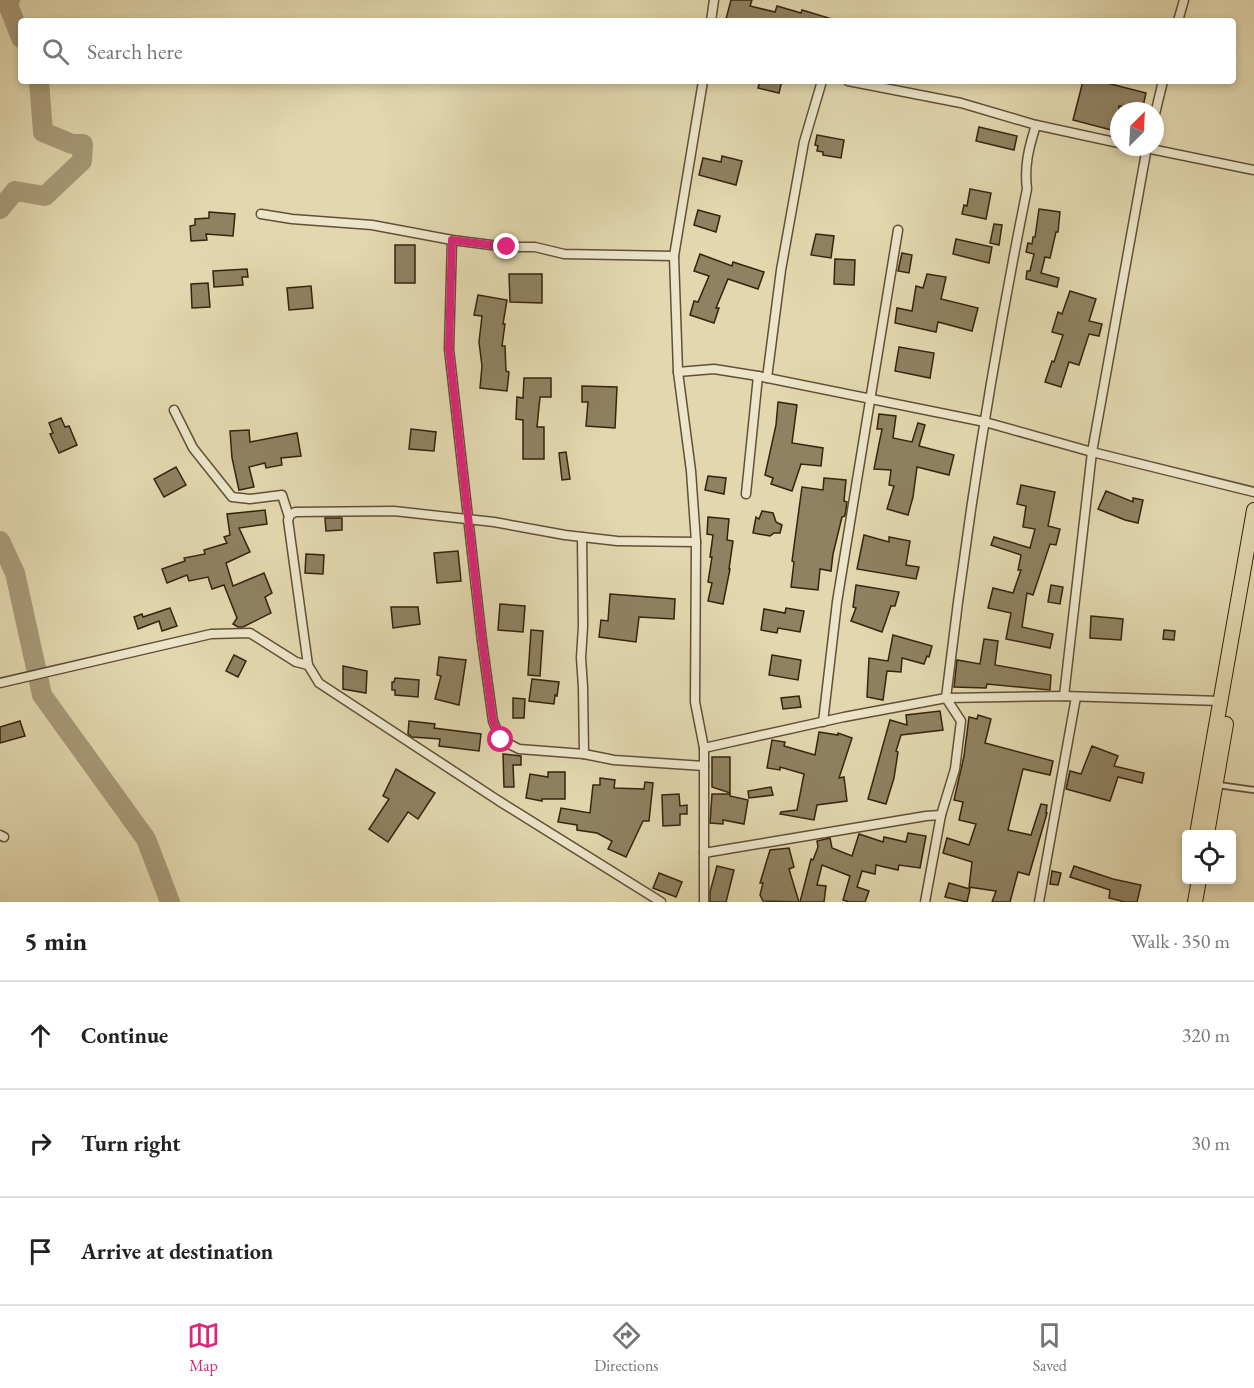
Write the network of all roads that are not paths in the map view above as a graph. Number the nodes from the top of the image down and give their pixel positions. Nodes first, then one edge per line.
1 (714, 0) edge
2 (1184, 0) edge
3 (711, 18) edge
4 (1179, 18) edge
5 (703, 84) edge
6 (821, 84) edge
7 (863, 84) edge
8 (1162, 84) edge
9 (1158, 102) edge
10 (1036, 125) junction
11 (1110, 140) edge
12 (1164, 151) edge
13 (1143, 156) edge
14 (1254, 170) edge
15 (261, 214) dead end
16 (898, 230) dead end
17 (452, 240) junction
18 (674, 256) junction
19 (678, 372) junction
20 (763, 377) junction
21 (871, 400) junction
22 (174, 410) dead end
23 (985, 422) junction
24 (1092, 452) junction
25 (1254, 492) edge
26 (746, 494) dead end
27 (1254, 510) edge
28 (289, 517) junction
29 (470, 519) junction
30 (582, 537) junction
31 (696, 542) junction
32 (1254, 562) edge
33 (308, 665) junction
34 (0, 683) edge
35 (1064, 696) junction
36 (1076, 697) junction
37 (946, 698) junction
38 (1221, 701) junction
39 (823, 722) junction
40 (704, 748) junction
41 (584, 754) junction
42 (704, 766) junction
43 (1216, 785) junction
44 (1254, 790) edge
45 (941, 815) junction
46 (1198, 830) edge
47 (1208, 830) edge
48 (704, 853) junction
49 (1188, 884) edge
50 (1198, 884) edge
51 (661, 902) edge
52 (704, 902) edge
53 (925, 902) edge
54 (1039, 902) edge
55 (1185, 902) edge
56 (1195, 902) edge

1 - 3 street
2 - 4 street
5 - 18 street
6 - 20 street
7 - 10 street
8 - 9 street
10 - 11 street
10 - 23 street
12 - 14 street
13 - 24 street
15 - 17 street
16 - 21 street
17 - 18 street
17 - 29 street
18 - 19 street
19 - 20 street
19 - 31 street
20 - 21 street
20 - 26 street
21 - 23 street
21 - 39 street
22 - 28 street
23 - 24 street
23 - 37 street
24 - 25 street
24 - 35 street
27 - 38 main road
28 - 29 street
28 - 33 street
29 - 30 street
29 - 41 street
30 - 31 street
30 - 41 street
31 - 40 street
32 - 43 main road
33 - 34 street
33 - 51 street
35 - 36 street
35 - 37 street
36 - 38 street
36 - 54 street
37 - 39 street
37 - 45 street
38 - 46 main road
39 - 40 street
40 - 42 street
41 - 42 street
42 - 48 street
43 - 44 lane
43 - 47 main road
45 - 48 street
45 - 53 street
48 - 52 street
49 - 55 main road
50 - 56 main road

